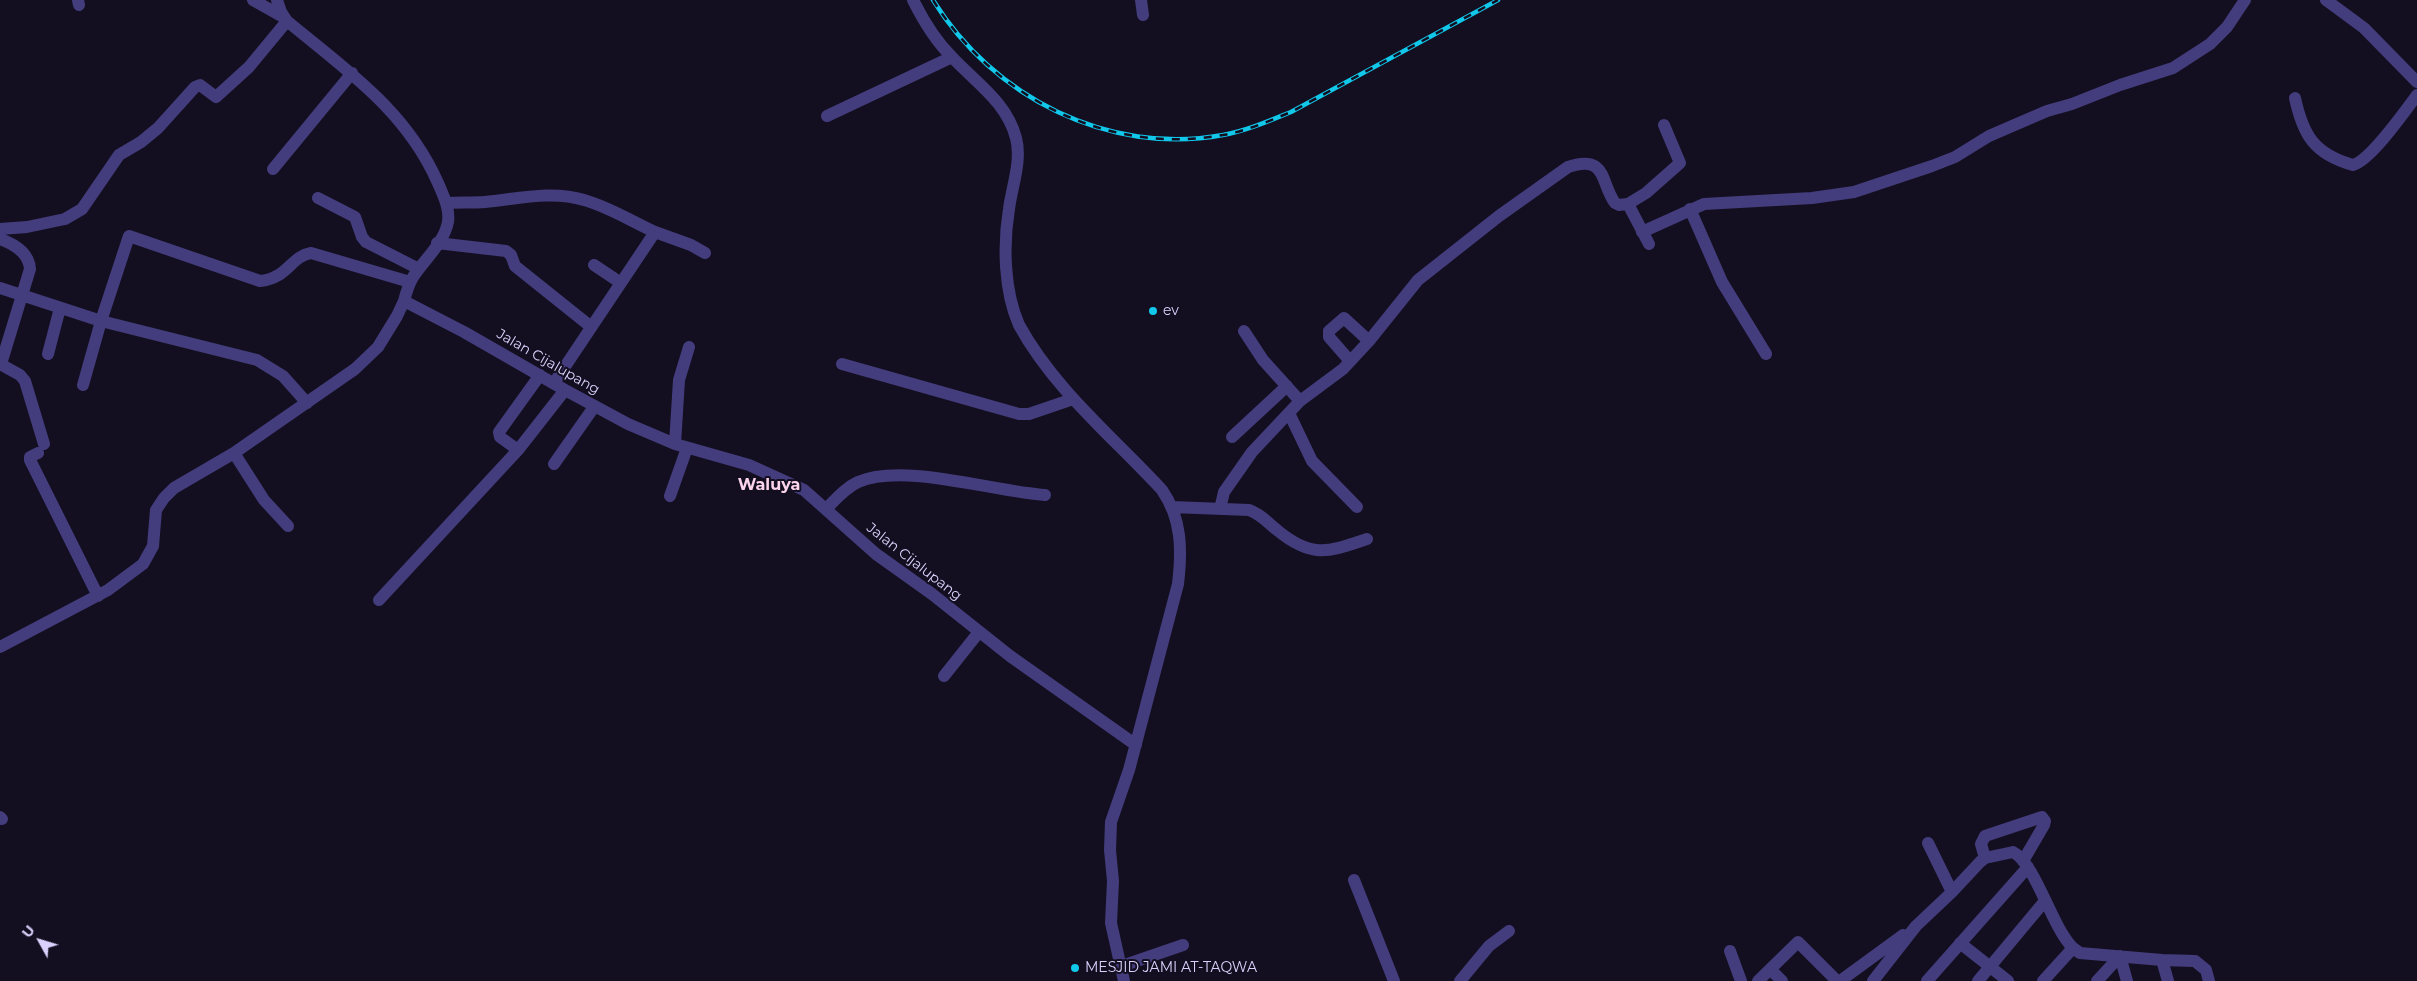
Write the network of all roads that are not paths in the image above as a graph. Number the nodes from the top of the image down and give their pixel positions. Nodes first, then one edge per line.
1 (254, 0) edge
2 (277, 0) edge
3 (1141, 0) edge
4 (2245, 0) edge
5 (2326, 0) edge
6 (911, 5) edge
7 (1143, 15) dead end
8 (286, 19) junction
9 (952, 57) junction
10 (352, 73) junction
11 (2417, 82) edge
12 (2417, 95) edge
13 (2296, 98) dead end
14 (827, 116) dead end
15 (1664, 125) dead end
16 (273, 170) dead end
17 (318, 198) dead end
18 (446, 203) junction
19 (1628, 204) junction
20 (1690, 209) junction
21 (0, 229) edge
22 (654, 232) junction
23 (1642, 232) junction
24 (0, 239) edge
25 (437, 243) junction
26 (1649, 244) dead end
27 (705, 253) dead end
28 (594, 265) dead end
29 (419, 269) junction
30 (410, 282) junction
31 (621, 283) junction
32 (0, 288) edge
33 (22, 295) junction
34 (404, 301) junction
35 (60, 308) junction
36 (101, 321) junction
37 (590, 326) junction
38 (6, 328) edge
39 (1244, 331) dead end
40 (1369, 341) junction
41 (689, 347) dead end
42 (48, 354) dead end
43 (1766, 354) dead end
44 (1350, 361) junction
45 (0, 364) edge
46 (842, 364) dead end
47 (540, 375) junction
48 (83, 385) dead end
49 (1287, 386) junction
50 (559, 387) junction
51 (1073, 398) junction
52 (1300, 401) junction
53 (307, 403) junction
54 (594, 407) junction
55 (1289, 413) junction
56 (1232, 437) dead end
57 (675, 444) junction
58 (688, 448) junction
59 (518, 450) junction
60 (234, 453) junction
61 (554, 464) dead end
62 (1045, 495) dead end
63 (670, 496) dead end
64 (1357, 506) dead end
65 (1172, 507) junction
66 (826, 509) junction
67 (1220, 509) junction
68 (288, 526) dead end
69 (1366, 539) dead end
70 (98, 596) junction
71 (379, 600) dead end
72 (979, 632) junction
73 (0, 647) edge
74 (944, 676) dead end
75 (1136, 745) junction
76 (1928, 843) dead end
77 (1986, 858) junction
78 (2025, 864) junction
79 (1354, 880) dead end
80 (1952, 892) junction
81 (2044, 902) junction
82 (1916, 926) junction
83 (1509, 931) dead end
84 (1960, 943) junction
85 (1183, 945) dead end
86 (2073, 948) junction
87 (1730, 951) dead end
88 (2120, 956) junction
89 (2162, 960) junction
90 (1119, 967) junction
91 (1990, 967) junction
92 (1771, 970) junction
93 (1833, 979) edge
94 (1124, 981) edge
95 (1394, 981) edge
96 (1460, 981) edge
97 (1741, 981) edge
98 (1758, 981) edge
99 (1782, 981) edge
100 (1873, 981) edge
101 (1927, 981) edge
102 (1978, 981) edge
103 (2008, 981) edge
104 (2043, 981) edge
105 (2097, 981) edge
106 (2127, 981) edge
107 (2168, 981) edge
108 (2208, 981) edge

1 - 8 street
2 - 8 street
3 - 7 street
4 - 20 street
5 - 11 street
6 - 9 street
8 - 10 street
8 - 21 street
9 - 14 street
9 - 51 street
10 - 16 street
10 - 18 street
12 - 13 street
15 - 19 street
17 - 29 street
18 - 22 street
18 - 25 street
19 - 23 street
19 - 40 street
20 - 23 street
20 - 43 street
22 - 27 street
22 - 31 street
23 - 26 street
24 - 33 street
25 - 29 street
25 - 37 street
28 - 31 street
29 - 30 street
30 - 34 street
30 - 36 street
31 - 37 street
32 - 33 street
33 - 35 street
33 - 38 street
34 - 47 street, Jalan Cijalupang
34 - 53 street
35 - 36 street
35 - 42 street
36 - 48 street
36 - 53 street
37 - 50 street
38 - 45 street
39 - 49 street
40 - 44 street
40 - 44 street
41 - 57 street
44 - 52 street
45 - 70 street
46 - 51 street
47 - 50 street, Jalan Cijalupang
47 - 59 street
49 - 52 street
49 - 56 street
50 - 54 street, Jalan Cijalupang
50 - 59 street
51 - 65 street
52 - 55 street
53 - 60 street
54 - 57 street, Jalan Cijalupang
54 - 61 street
55 - 64 street
55 - 67 street
57 - 58 street, Jalan Cijalupang
58 - 63 street
58 - 66 street, Jalan Cijalupang
59 - 71 street
60 - 68 street
60 - 70 street
62 - 66 street
65 - 67 street
65 - 75 street
66 - 72 street, Jalan Cijalupang
67 - 69 street
70 - 73 street
72 - 74 street
72 - 75 street, Jalan Cijalupang
75 - 90 street
76 - 80 street
77 - 78 street
77 - 78 street
77 - 80 street
78 - 81 street
78 - 84 street
79 - 95 street
80 - 82 street
81 - 86 street
81 - 91 street
82 - 93 street
82 - 100 street
83 - 96 street
84 - 91 street
84 - 101 street
85 - 90 street
86 - 88 street
86 - 104 street
87 - 97 street
88 - 89 street
88 - 105 street
88 - 106 street
89 - 107 street
89 - 108 street
90 - 94 street
91 - 102 street
91 - 103 street
92 - 93 street
92 - 98 street
92 - 99 street

